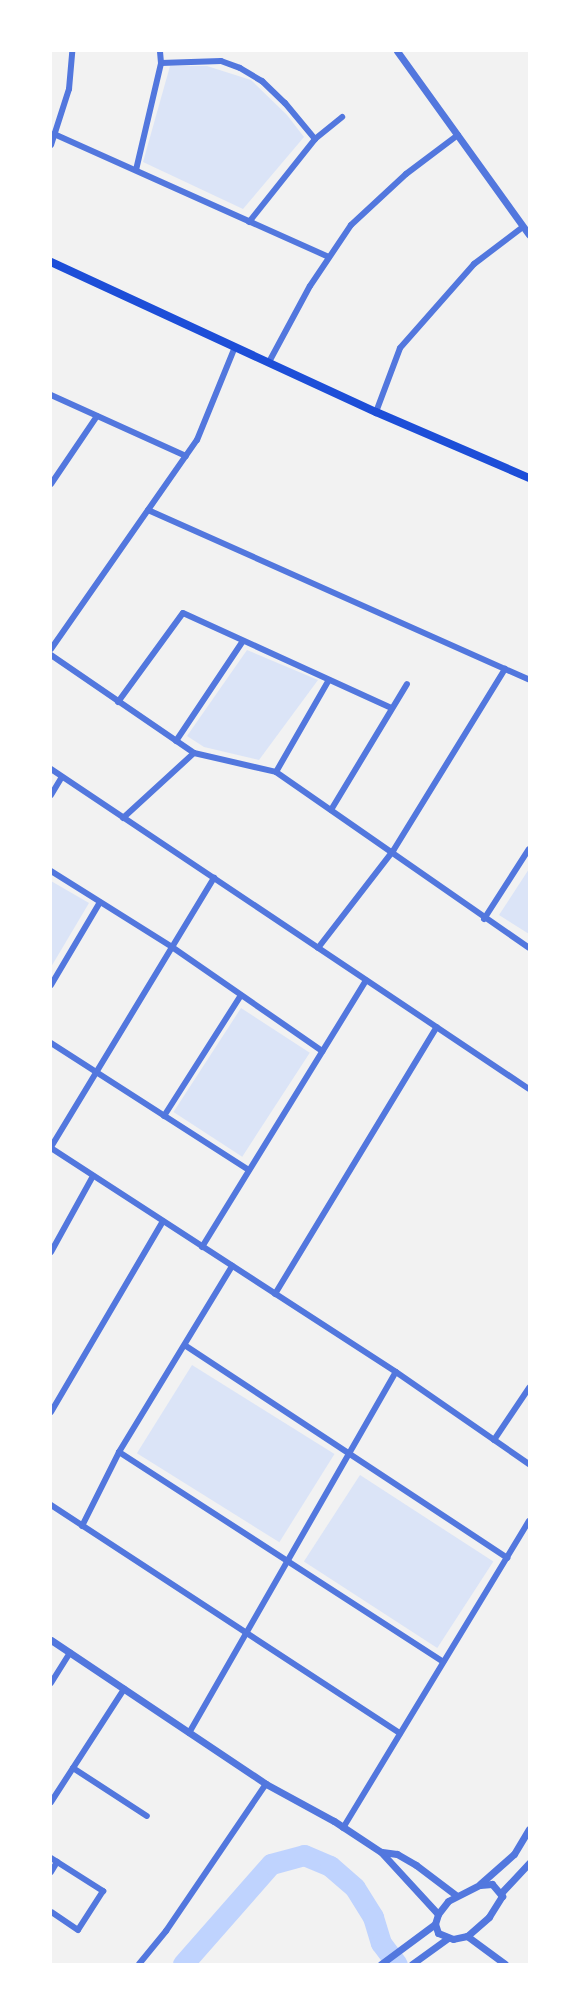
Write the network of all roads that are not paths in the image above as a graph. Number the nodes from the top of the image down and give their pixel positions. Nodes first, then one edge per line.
1 (72, 51) edge
2 (160, 51) edge
3 (397, 51) edge
4 (161, 63) junction
5 (342, 117) dead end
6 (54, 134) junction
7 (458, 135) junction
8 (314, 139) junction
9 (51, 145) edge
10 (136, 170) junction
11 (249, 222) junction
12 (523, 227) junction
13 (529, 235) edge
14 (329, 257) junction
15 (51, 262) edge
16 (234, 346) junction
17 (269, 362) junction
18 (51, 395) edge
19 (376, 412) junction
20 (97, 416) junction
21 (186, 456) junction
22 (529, 478) edge
23 (51, 484) edge
24 (148, 510) junction
25 (243, 641) junction
26 (51, 649) edge
27 (51, 655) edge
28 (505, 669) junction
29 (329, 680) junction
30 (529, 680) edge
31 (407, 684) dead end
32 (118, 702) junction
33 (391, 708) junction
34 (176, 741) junction
35 (194, 753) junction
36 (51, 769) edge
37 (276, 772) junction
38 (62, 777) junction
39 (51, 795) edge
40 (331, 810) junction
41 (123, 818) junction
42 (529, 849) edge
43 (393, 851) junction
44 (51, 871) edge
45 (214, 878) junction
46 (100, 902) junction
47 (484, 919) junction
48 (172, 947) junction
49 (318, 948) junction
50 (529, 948) edge
51 (366, 980) junction
52 (51, 985) edge
53 (241, 995) junction
54 (437, 1027) junction
55 (51, 1043) edge
56 (322, 1051) junction
57 (96, 1072) junction
58 (529, 1089) edge
59 (164, 1116) junction
60 (51, 1147) edge
61 (249, 1170) junction
62 (93, 1176) junction
63 (163, 1221) junction
64 (202, 1247) junction
65 (51, 1252) edge
66 (232, 1266) junction
67 (275, 1294) junction
68 (186, 1346) junction
69 (396, 1372) junction
70 (529, 1388) edge
71 (51, 1412) edge
72 (494, 1440) junction
73 (119, 1451) junction
74 (349, 1454) junction
75 (529, 1464) edge
76 (51, 1505) edge
77 (529, 1521) edge
78 (82, 1526) junction
79 (507, 1558) junction
80 (288, 1561) junction
81 (247, 1633) junction
82 (51, 1640) edge
83 (70, 1653) junction
84 (443, 1662) junction
85 (51, 1682) edge
86 (124, 1689) junction
87 (400, 1732) junction
88 (189, 1733) junction
89 (73, 1768) junction
90 (266, 1784) junction
91 (51, 1802) edge
92 (147, 1816) dead end
93 (343, 1828) junction
94 (529, 1829) edge
95 (381, 1852) junction
96 (54, 1860) edge
97 (529, 1863) edge
98 (51, 1872) edge
99 (480, 1885) junction
100 (501, 1893) junction
101 (457, 1896) junction
102 (51, 1912) edge
103 (438, 1914) junction
104 (435, 1924) junction
105 (467, 1936) junction
106 (448, 1938) junction
107 (139, 1964) edge
108 (381, 1964) edge
109 (412, 1964) edge
110 (505, 1964) edge

1 - 6 street
2 - 4 street
3 - 7 street
4 - 8 street
4 - 10 street
5 - 8 street
6 - 9 street
6 - 10 street
7 - 12 street
7 - 14 street
8 - 11 street
10 - 11 street
11 - 14 street
12 - 13 street
12 - 19 street
14 - 17 street
15 - 16 main road
16 - 17 main road
16 - 21 street
17 - 19 main road
18 - 20 street
19 - 22 main road
20 - 21 street
20 - 23 street
21 - 24 street
24 - 26 street
24 - 28 street
25 - 29 street
25 - 32 street
25 - 34 street
27 - 32 street
28 - 30 street
28 - 43 street
29 - 33 street
29 - 37 street
31 - 33 street
32 - 34 street
33 - 40 street
34 - 35 street
35 - 37 street
35 - 41 street
36 - 38 street
37 - 40 street
38 - 39 street
38 - 41 street
40 - 43 street
41 - 45 street
42 - 47 street
43 - 47 street
43 - 49 street
44 - 46 street
45 - 48 street
45 - 49 street
46 - 48 street
46 - 52 street
47 - 50 street
48 - 53 street
48 - 57 street
49 - 51 street
51 - 54 street
51 - 56 street
53 - 56 street
53 - 59 street
54 - 58 street
54 - 67 street
55 - 57 street
56 - 61 street
57 - 59 street
57 - 60 street
59 - 61 street
60 - 62 street
61 - 64 street
62 - 63 street
62 - 65 street
63 - 64 street
63 - 71 street
64 - 66 street
66 - 67 street
66 - 68 street
67 - 69 street
68 - 73 street
68 - 74 street
69 - 72 street
69 - 74 street
70 - 72 street
72 - 75 street
73 - 78 street
73 - 80 street
74 - 79 street
74 - 80 street
76 - 78 street
77 - 79 street
78 - 81 street
79 - 84 street
80 - 81 street
80 - 84 street
81 - 87 street
81 - 88 street
82 - 83 street
83 - 85 street
83 - 86 street
84 - 87 street
86 - 88 street
86 - 89 street
87 - 93 street
88 - 90 street
89 - 91 street
89 - 92 street
90 - 93 street
90 - 107 street
93 - 95 street
94 - 99 street
95 - 101 street
95 - 103 street
96 - 98 street
96 - 102 street
97 - 100 street
99 - 100 street
99 - 101 street
100 - 105 street
101 - 103 street
103 - 104 street
104 - 106 street
104 - 108 street
105 - 106 street
105 - 110 street
106 - 109 street

